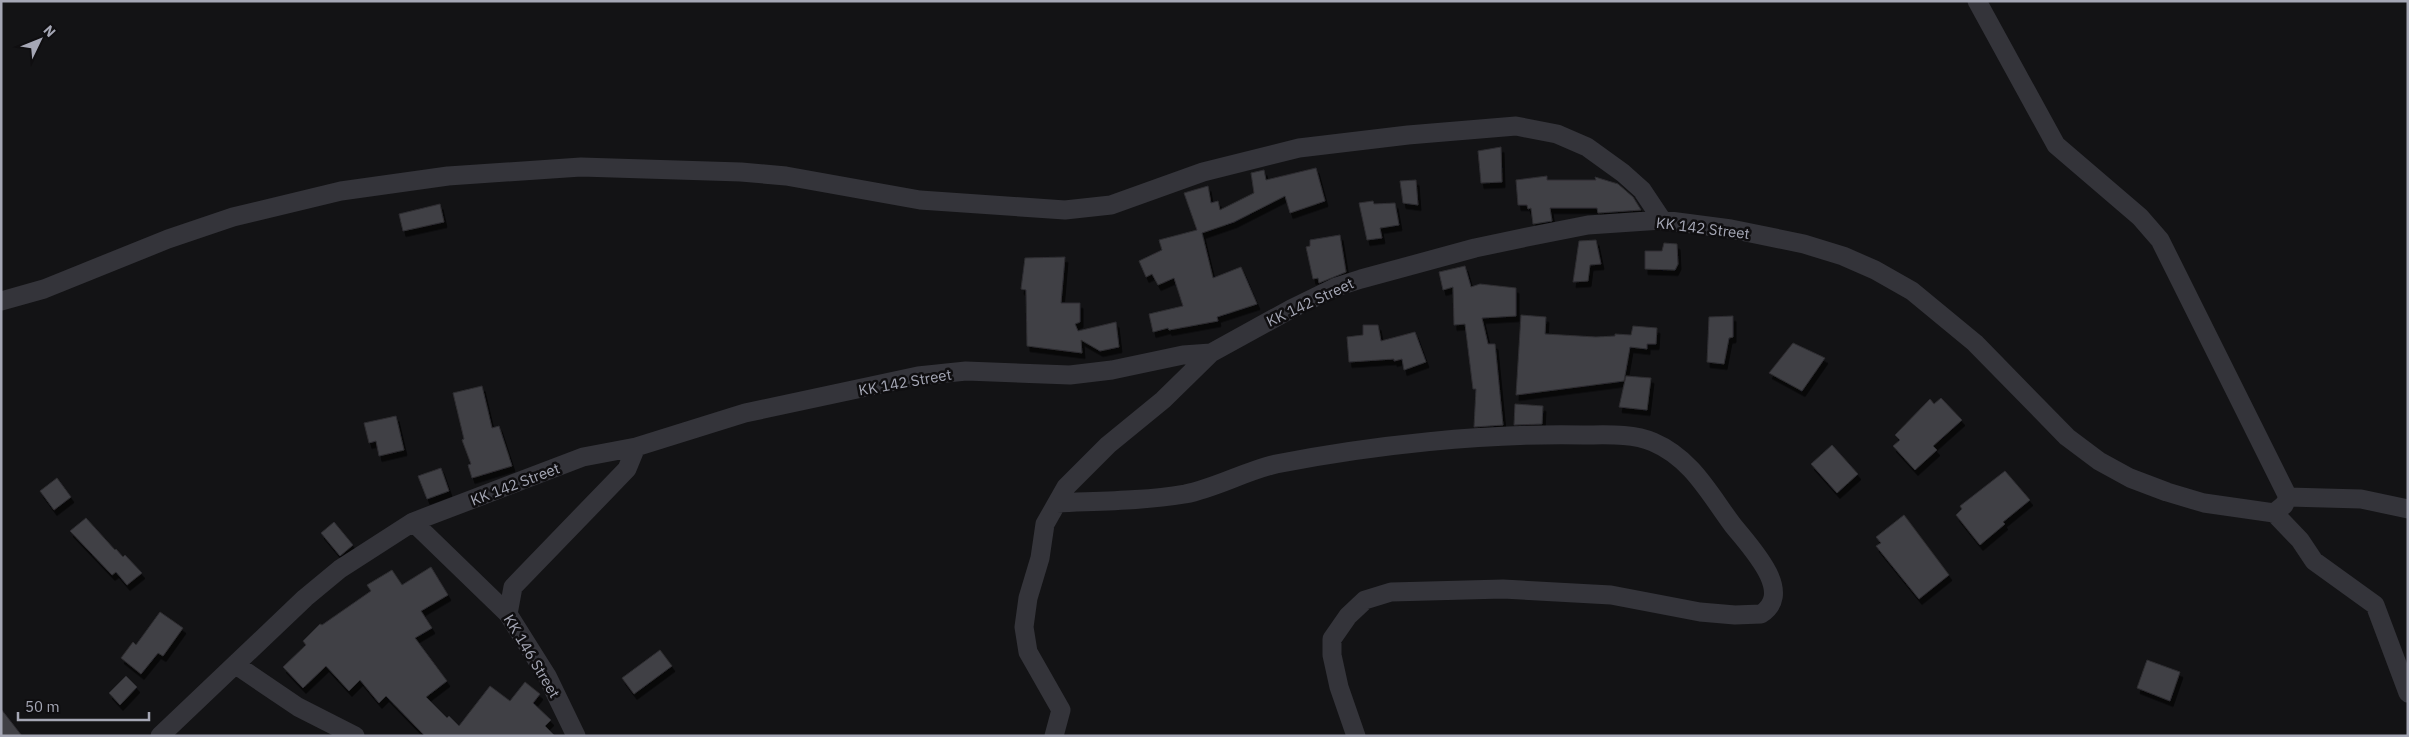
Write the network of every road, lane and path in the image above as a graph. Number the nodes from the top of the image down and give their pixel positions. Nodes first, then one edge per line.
1 (1977, 1) edge
2 (1662, 220) junction
3 (1, 301) edge
4 (1211, 353) junction
5 (636, 447) junction
6 (2288, 496) junction
7 (1057, 503) junction
8 (2408, 509) edge
9 (2274, 513) junction
10 (413, 522) junction
11 (508, 614) junction
12 (236, 665) junction
13 (2408, 692) edge
14 (160, 736) edge
15 (355, 736) edge
16 (576, 736) edge
17 (1054, 736) edge
18 (1356, 736) edge

1 - 6 street
2 - 3 street
2 - 4 street, KK 142 Street
2 - 9 street, KK 142 Street
4 - 5 street, KK 142 Street
4 - 7 street
5 - 10 street, KK 142 Street
5 - 11 street
6 - 8 street
6 - 9 street
7 - 17 street
7 - 18 street
9 - 13 street
10 - 11 street, KK 146 Street
10 - 12 street, KK 142 Street
11 - 16 street, KK 146 Street
12 - 14 street, KK 142 Street
12 - 15 street

